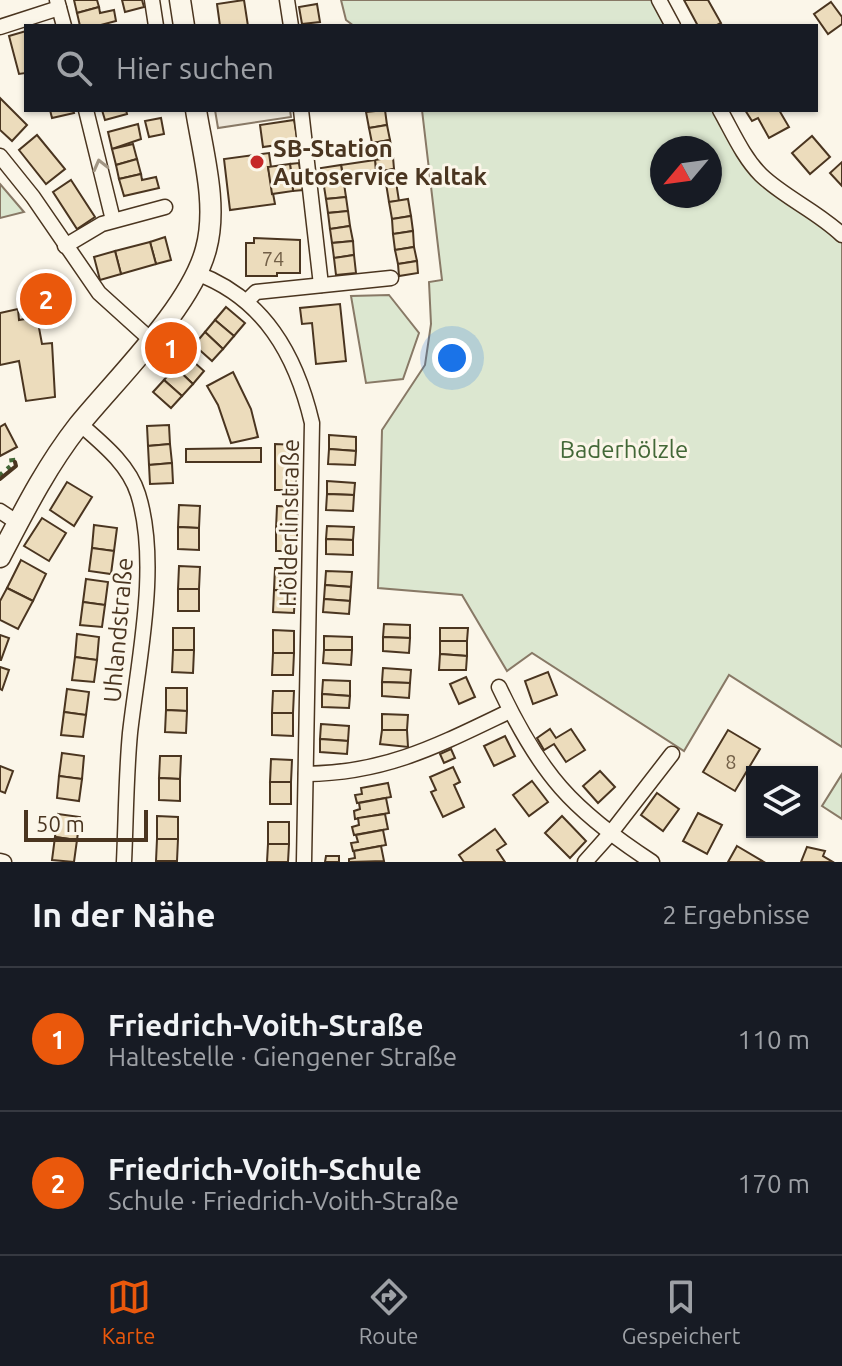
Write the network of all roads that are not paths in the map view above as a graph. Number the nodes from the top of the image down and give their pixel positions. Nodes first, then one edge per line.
1 (152, 0) edge
2 (180, 0) edge
3 (287, 0) edge
4 (659, 0) edge
5 (58, 4) edge
6 (63, 24) edge
7 (156, 24) edge
8 (184, 24) edge
9 (291, 24) edge
10 (672, 24) edge
11 (0, 27) edge
12 (86, 112) edge
13 (196, 112) edge
14 (301, 112) edge
15 (721, 112) edge
16 (0, 156) edge
17 (165, 207) dead end
18 (113, 220) junction
19 (842, 235) edge
20 (65, 246) junction
21 (196, 273) junction
22 (391, 278) dead end
23 (321, 285) junction
24 (247, 301) junction
25 (151, 340) junction
26 (80, 424) junction
27 (0, 511) edge
28 (18, 523) junction
29 (0, 557) edge
30 (499, 687) dead end
31 (510, 711) junction
32 (672, 754) dead end
33 (306, 774) junction
34 (610, 834) junction
35 (124, 862) edge
36 (304, 862) edge
37 (585, 862) edge
38 (652, 862) edge

1 - 7 street
2 - 8 main road
3 - 9 street
4 - 10 street
5 - 6 street
5 - 11 street
18 -> 12 street
13 - 21 main road
14 - 23 street
15 - 19 street
16 - 20 street
17 - 18 street
18 - 20 street
20 - 25 street
21 - 24 street, Hölderlinstraße
21 - 25 main road
22 - 23 street
23 - 24 street
24 - 33 street, Hölderlinstraße
25 - 26 main road
26 - 28 main road
26 - 35 street, Uhlandstraße
27 - 28 street
28 - 29 main road
30 - 31 street
31 - 33 street
31 - 34 street
32 - 34 street
33 - 36 street, Hölderlinstraße
34 - 37 street
34 - 38 street

